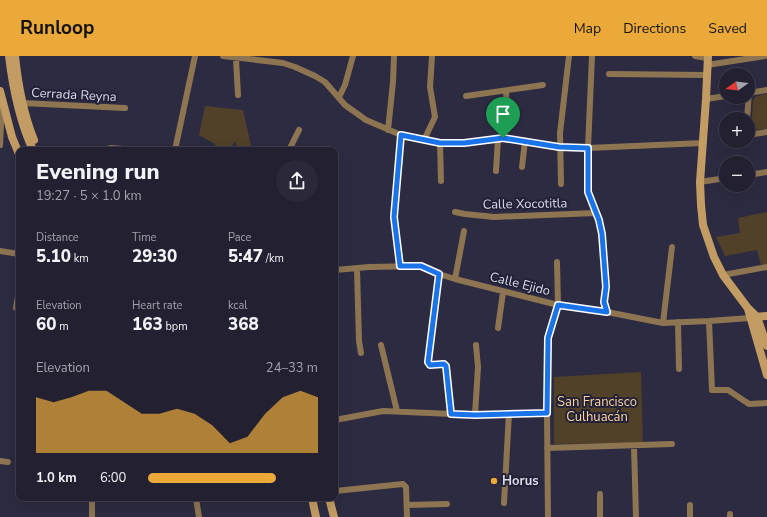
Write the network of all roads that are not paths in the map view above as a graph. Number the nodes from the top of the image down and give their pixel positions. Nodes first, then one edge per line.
1 (9, 56) edge
2 (14, 56) edge
3 (195, 56) edge
4 (223, 56) edge
5 (353, 56) edge
6 (394, 56) edge
7 (432, 56) edge
8 (570, 56) edge
9 (592, 56) edge
10 (695, 56) edge
11 (765, 56) edge
12 (236, 59) junction
13 (273, 59) edge
14 (707, 60) edge
15 (609, 74) dead end
16 (707, 75) junction
17 (543, 85) dead end
18 (506, 90) junction
19 (767, 90) edge
20 (0, 91) edge
21 (755, 92) edge
22 (238, 95) dead end
23 (466, 96) dead end
24 (339, 97) junction
25 (719, 97) edge
26 (706, 99) junction
27 (2, 101) junction
28 (22, 103) junction
29 (125, 108) dead end
30 (0, 124) edge
31 (300, 130) dead end
32 (388, 130) junction
33 (767, 132) edge
34 (755, 134) edge
35 (401, 135) junction
36 (500, 139) junction
37 (424, 140) junction
38 (525, 141) junction
39 (440, 143) junction
40 (703, 143) junction
41 (0, 145) edge
42 (16, 147) edge
43 (32, 147) edge
44 (37, 147) edge
45 (176, 147) edge
46 (291, 147) edge
47 (559, 147) junction
48 (588, 148) junction
49 (522, 167) dead end
50 (496, 171) dead end
51 (767, 172) edge
52 (755, 174) edge
53 (719, 179) edge
54 (441, 181) dead end
55 (700, 182) junction
56 (561, 184) dead end
57 (455, 212) dead end
58 (596, 213) junction
59 (464, 231) dead end
60 (672, 247) dead end
61 (0, 251) edge
62 (16, 254) edge
63 (557, 262) dead end
64 (400, 266) junction
65 (767, 267) edge
66 (357, 269) junction
67 (338, 270) edge
68 (439, 274) junction
69 (723, 275) junction
70 (455, 279) junction
71 (503, 292) junction
72 (558, 305) junction
73 (607, 312) junction
74 (767, 316) edge
75 (754, 317) junction
76 (708, 321) junction
77 (663, 322) junction
78 (678, 322) junction
79 (498, 328) dead end
80 (381, 345) dead end
81 (476, 345) dead end
82 (767, 346) edge
83 (361, 353) dead end
84 (679, 369) dead end
85 (767, 375) edge
86 (767, 403) edge
87 (397, 411) junction
88 (508, 413) junction
89 (547, 413) junction
90 (451, 414) junction
91 (475, 415) junction
92 (338, 419) edge
93 (672, 444) dead end
94 (634, 446) junction
95 (547, 448) junction
96 (0, 462) edge
97 (8, 462) dead end
98 (338, 491) edge
99 (600, 494) dead end
100 (92, 501) edge
101 (196, 501) edge
102 (313, 501) edge
103 (330, 501) edge
104 (504, 503) dead end
105 (447, 504) dead end
106 (407, 505) junction
107 (690, 505) dead end
108 (92, 517) edge
109 (199, 517) edge
110 (316, 517) edge
111 (334, 517) edge
112 (407, 517) edge
113 (548, 517) edge
114 (600, 517) edge
115 (636, 517) edge
116 (690, 517) edge

1 - 43 street
2 - 28 street
3 - 45 street
4 - 12 street
5 - 24 street
6 - 32 street
7 - 37 street
8 - 47 street
9 - 48 street
10 - 14 street
11 - 14 street
12 - 13 street
12 - 22 street
13 - 24 street
14 - 16 street
15 - 16 street
16 - 26 street
17 - 18 street
18 - 23 street
18 - 36 street
19 - 21 street
20 - 27 street
24 - 32 street
25 - 26 street
26 - 40 street
27 - 30 street
27 - 42 street
28 - 29 street, Cerrada Reyna
28 - 44 street
30 - 41 street
31 - 46 street
32 - 35 street
33 - 34 street
35 - 37 street
35 - 64 street
36 - 38 street
36 - 39 street
36 - 50 street
37 - 39 street
38 - 47 street
38 - 49 street
39 - 54 street
40 - 48 street
40 - 55 street
47 - 48 street
47 - 56 street
48 - 58 street
51 - 52 street
53 - 55 street
55 - 69 street
57 - 58 street, Calle Xocotitla
58 - 73 street
59 - 70 street
60 - 77 street
61 - 62 street
63 - 72 street
64 - 66 street, Calle Ejido
64 - 68 street, Calle Ejido
65 - 69 street
66 - 67 street, Calle Ejido
66 - 83 street
68 - 70 street, Calle Ejido
68 - 90 street
69 - 75 street
70 - 71 street, Calle Ejido
71 - 72 street, Calle Ejido
71 - 79 street
72 - 73 street, Calle Ejido
72 - 89 street
73 - 77 street, Calle Ejido
74 - 75 street
75 - 76 street, Calle Ejido
75 - 82 street
75 - 85 street
76 - 78 street, Calle Ejido
76 - 86 street
77 - 78 street, Calle Ejido
78 - 84 street
80 - 87 street
81 - 91 street
87 - 90 street
87 - 92 street
88 - 89 street
88 - 91 street
88 - 104 street
89 - 95 street
90 - 91 street
93 - 94 street
94 - 95 street
94 - 115 street
95 - 113 street
96 - 97 street
98 - 106 street
99 - 114 street
100 - 108 street
101 - 109 street
102 - 110 street
103 - 111 street
105 - 106 street
106 - 112 street
107 - 116 street

